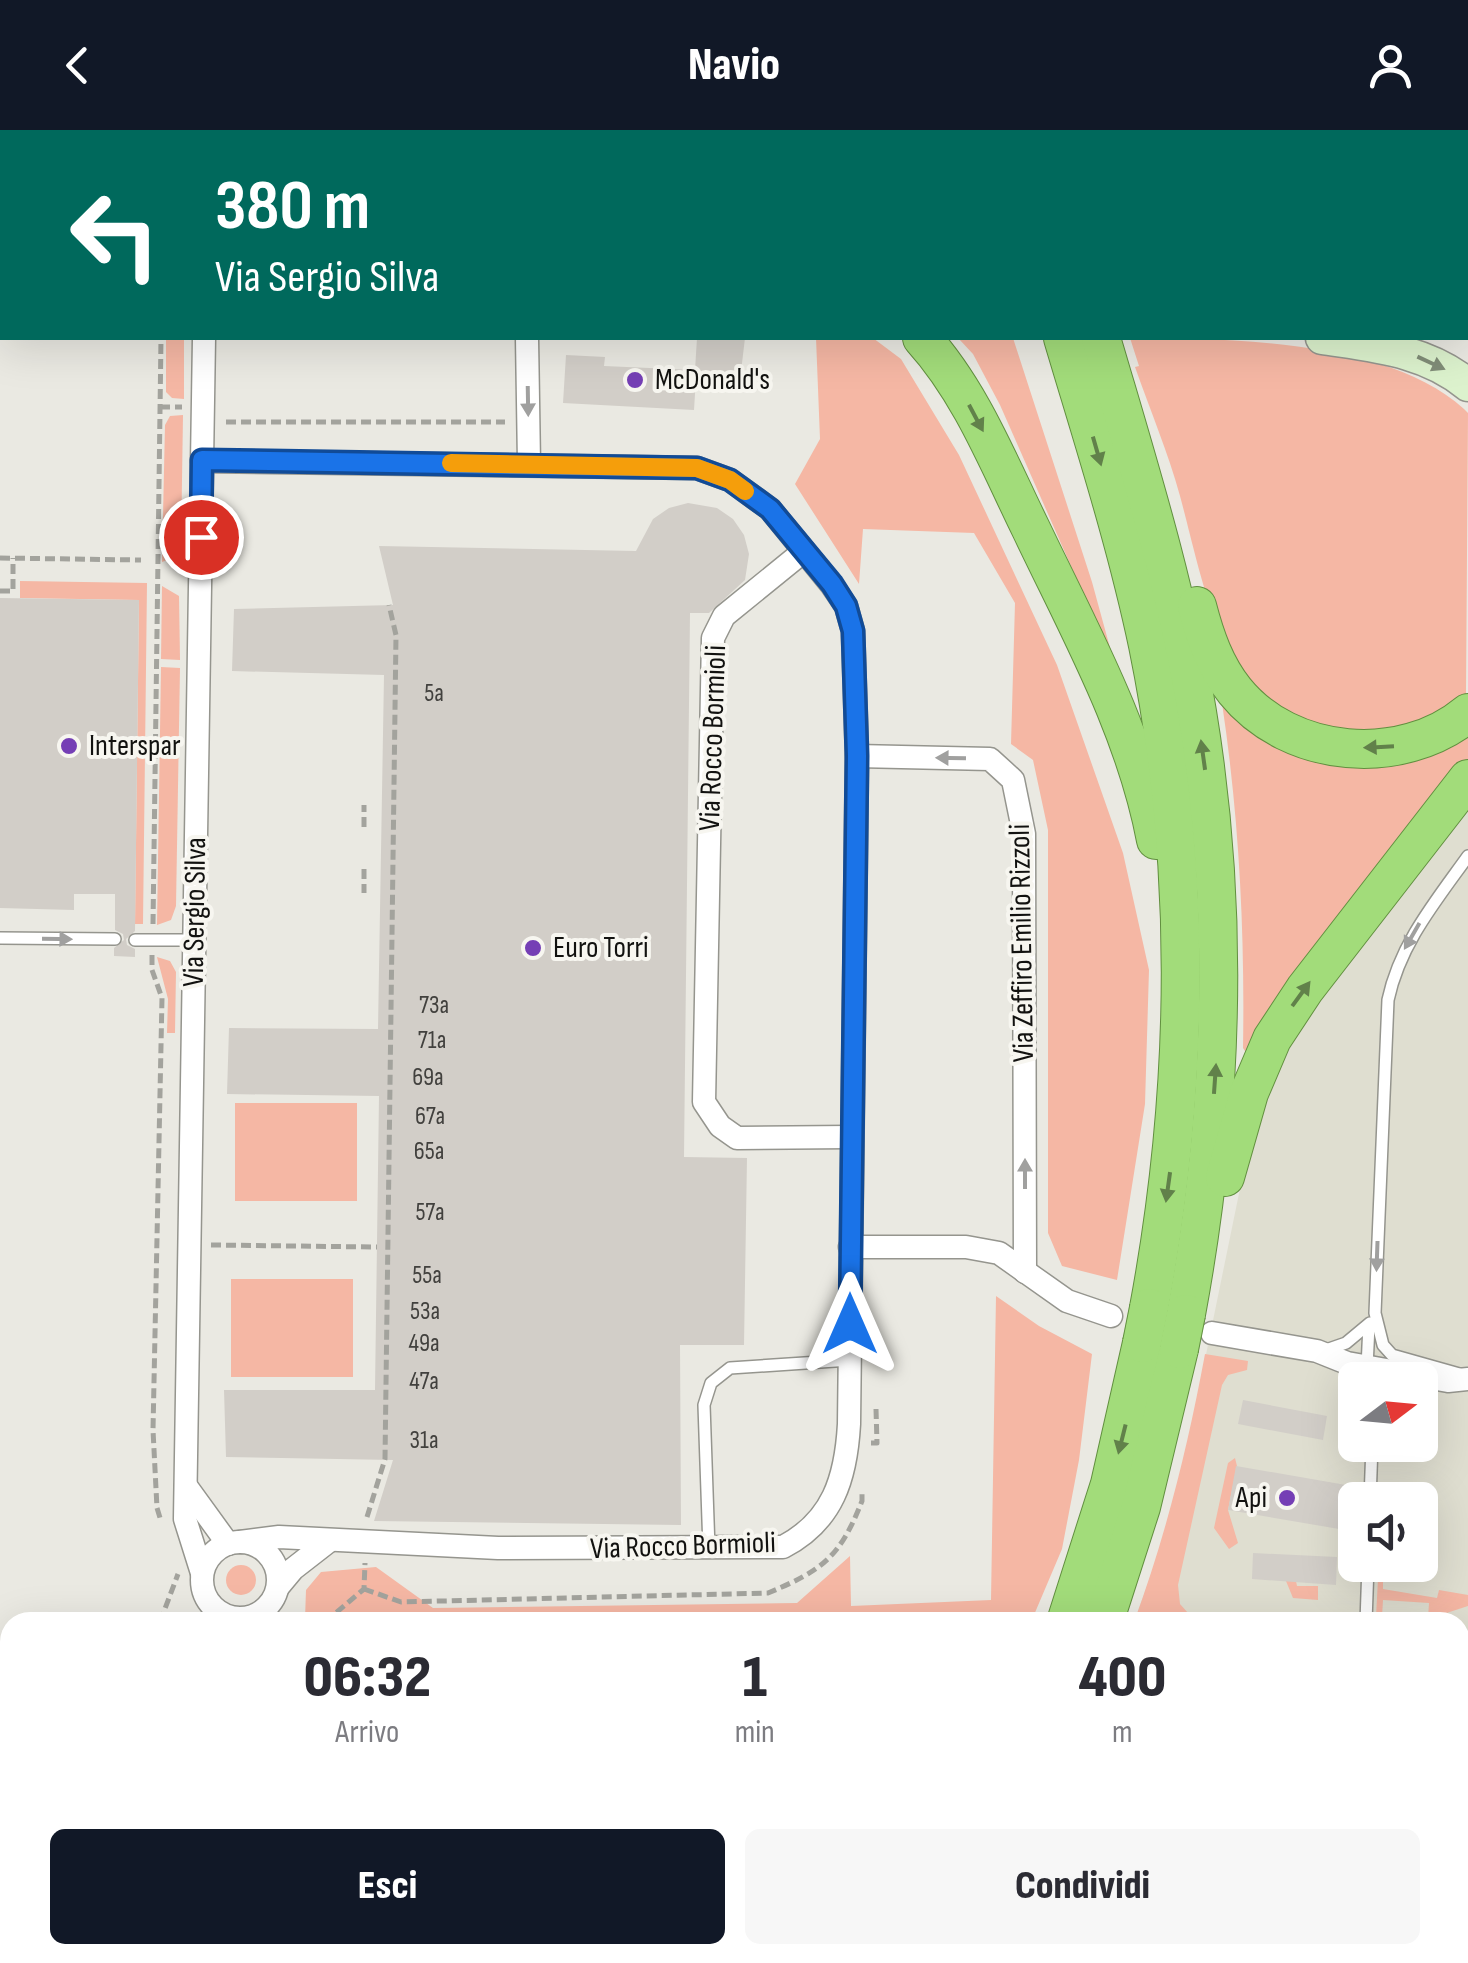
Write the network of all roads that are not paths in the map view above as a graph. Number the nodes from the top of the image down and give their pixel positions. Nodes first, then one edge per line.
1 (204, 340) edge
2 (527, 340) edge
3 (924, 340) edge
4 (1333, 340) edge
5 (1066, 348) edge
6 (1109, 364) edge
7 (1468, 385) edge
8 (202, 460) junction
9 (528, 464) junction
10 (804, 551) junction
11 (1468, 712) edge
12 (857, 756) junction
13 (1468, 779) edge
14 (1468, 856) edge
15 (0, 938) edge
16 (115, 940) dead end
17 (134, 940) dead end
18 (194, 940) junction
19 (1182, 1017) junction
20 (850, 1136) junction
21 (850, 1247) junction
22 (1025, 1272) junction
23 (1111, 1316) dead end
24 (1373, 1318) junction
25 (1177, 1328) junction
26 (1317, 1352) junction
27 (850, 1360) junction
28 (1343, 1362) edge
29 (1372, 1362) edge
30 (1468, 1378) edge
31 (1438, 1380) edge
32 (186, 1486) junction
33 (329, 1541) junction
34 (234, 1543) junction
35 (710, 1548) junction
36 (202, 1573) junction
37 (1118, 1582) junction
38 (1367, 1582) edge
39 (277, 1603) edge
40 (220, 1612) edge
41 (1069, 1612) edge
42 (1108, 1612) edge
43 (1115, 1612) edge
44 (1366, 1612) edge

1 - 8 street, Via Sergio Silva
2 -> 9 street
3 -> 19 highway
4 -> 7 main road
5 -> 19 highway
11 -> 6 highway
25 -> 6 highway
8 - 9 street, Via Rocco Bormioli
8 - 18 street, Via Sergio Silva
9 - 10 street, Via Rocco Bormioli
10 - 12 street, Via Rocco Bormioli
10 - 20 street, Via Rocco Bormioli
12 - 20 street, Via Rocco Bormioli
22 -> 12 street, Via Zeffiro Emilio Rizzoli
25 -> 13 highway
14 -> 24 lane
15 -> 16 lane
17 - 18 lane
18 - 32 street, Via Sergio Silva
19 -> 25 highway
20 - 21 street, Via Rocco Bormioli
21 - 22 street
21 - 27 street, Via Rocco Bormioli
22 - 23 street
24 - 26 lane
24 - 29 lane
24 - 30 lane
25 - 26 street
25 - 37 highway
25 -> 41 highway
26 - 28 street
27 - 35 street, Via Rocco Bormioli
27 - 35 lane
30 - 31 street
32 - 34 street
32 - 36 street, Via Sergio Silva
33 - 34 street, Via Rocco Bormioli
33 - 35 street, Via Rocco Bormioli
33 - 39 street
34 - 36 street
34 - 39 street
36 - 40 street
37 - 42 highway
37 - 43 highway
38 - 44 lane

